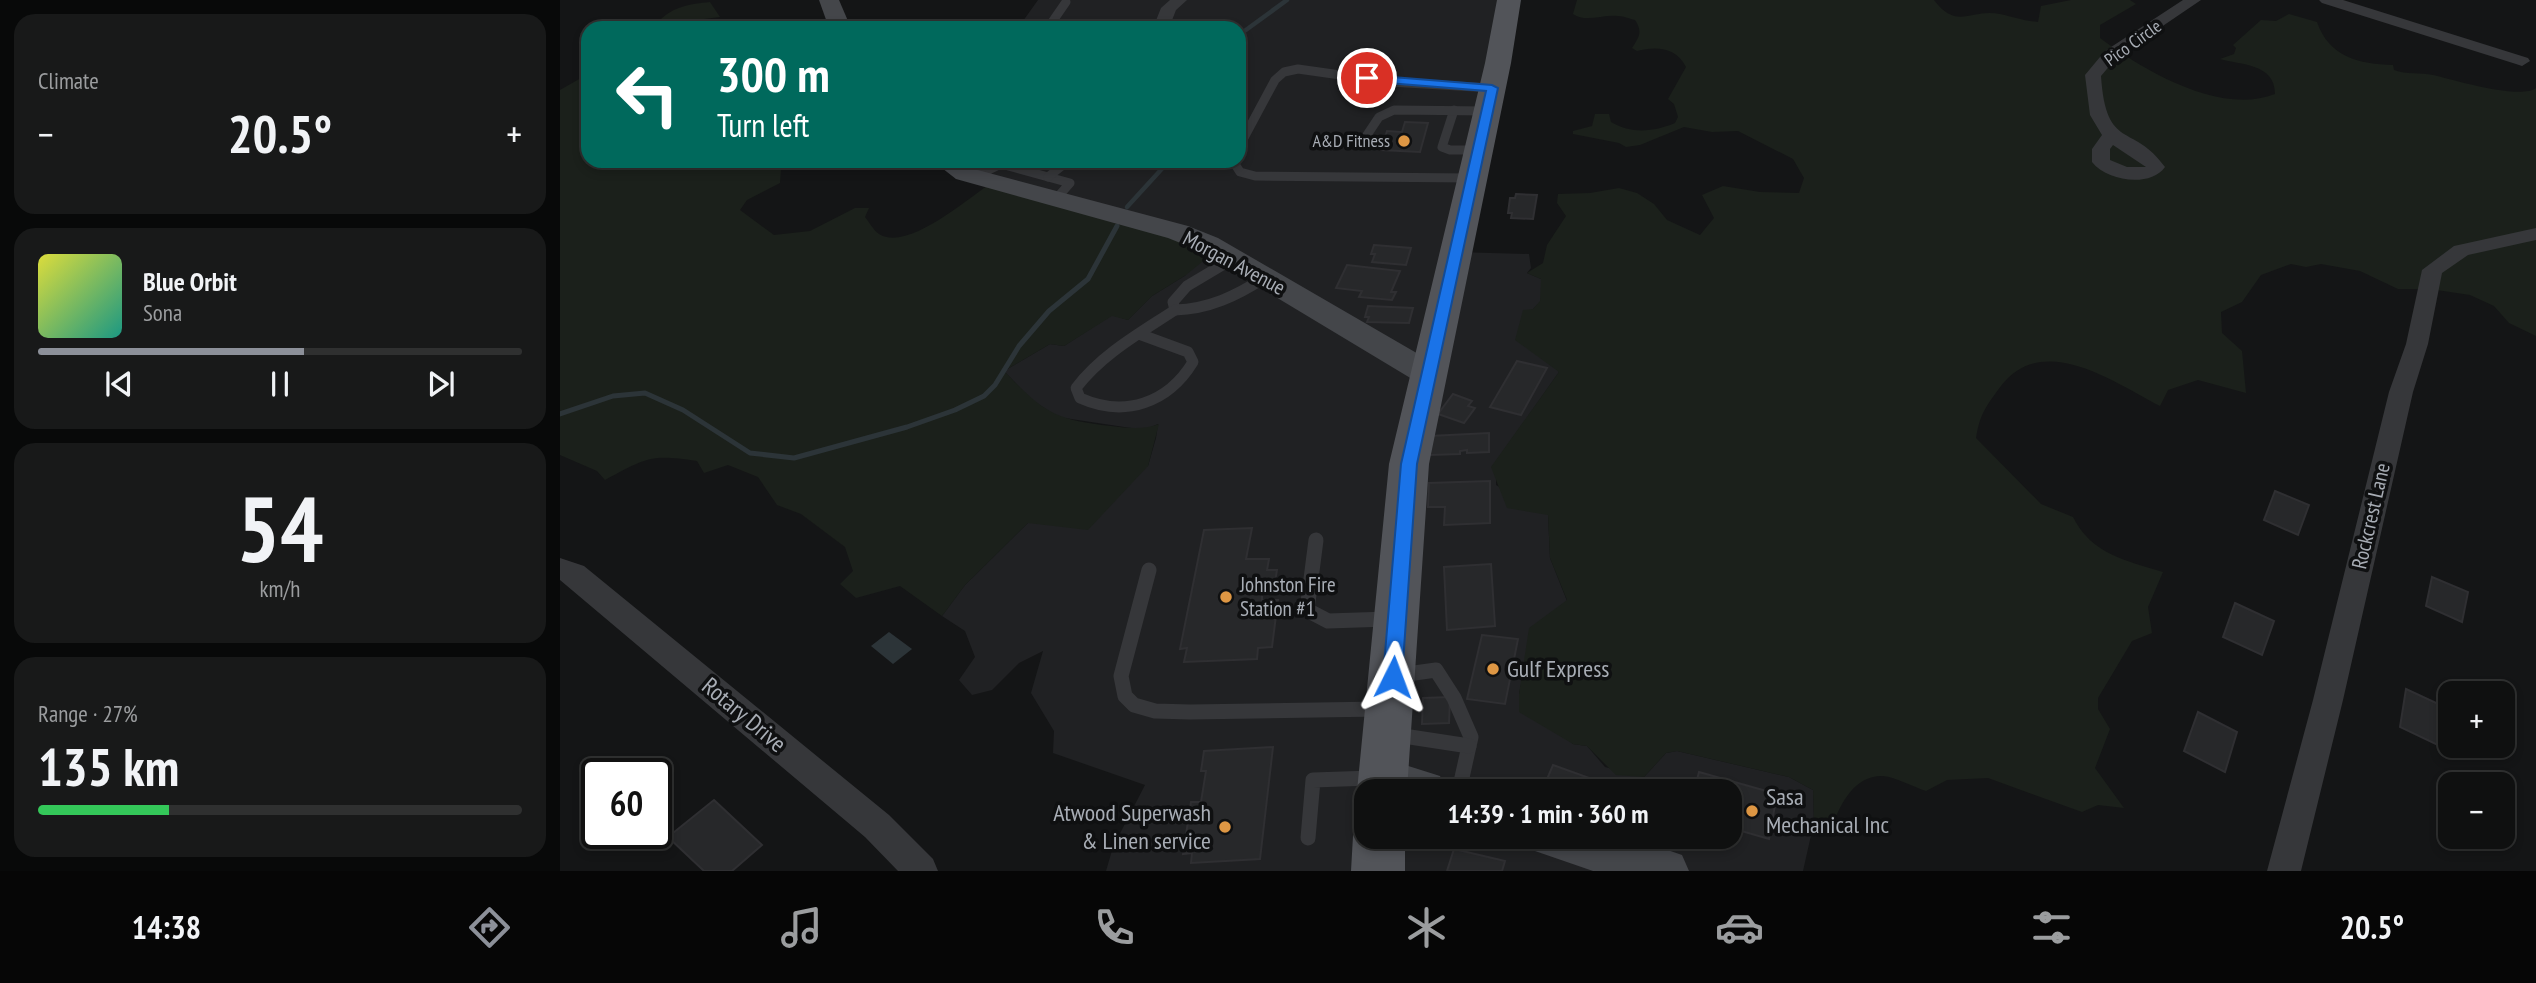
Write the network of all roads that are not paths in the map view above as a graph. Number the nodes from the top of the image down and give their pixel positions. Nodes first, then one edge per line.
1 (829, 0) edge
2 (1179, 0) edge
3 (1509, 0) edge
4 (2193, 0) edge
5 (2327, 0) edge
6 (1066, 2) dead end
7 (837, 21) edge
8 (1053, 21) edge
9 (1164, 21) edge
10 (2522, 61) dead end
11 (1478, 103) junction
12 (1246, 134) edge
13 (2110, 135) dead end
14 (1361, 144) dead end
15 (1475, 164) junction
16 (956, 168) edge
17 (1064, 168) edge
18 (1237, 168) edge
19 (1052, 188) junction
20 (2536, 234) edge
21 (1234, 258) junction
22 (1264, 278) junction
23 (1175, 310) junction
24 (1139, 334) junction
25 (1428, 374) junction
26 (1316, 540) dead end
27 (560, 569) edge
28 (1149, 570) dead end
29 (1395, 619) junction
30 (1389, 706) junction
31 (1469, 746) junction
32 (1383, 779) edge
33 (1462, 779) edge
34 (1354, 783) edge
35 (1308, 838) dead end
36 (1379, 849) edge
37 (1590, 849) edge
38 (921, 871) edge
39 (1378, 871) edge
40 (1666, 871) edge
41 (2284, 871) edge

1 - 7 street
2 - 9 street
3 - 11 main road
4 - 13 street, Pico Circle
5 - 10 street
6 - 8 lane
11 - 12 lane
11 - 14 lane
11 - 15 main road
15 - 18 lane
15 - 25 main road
16 - 19 street, Morgan Avenue
17 - 19 lane
19 - 21 street, Morgan Avenue
20 - 41 street, Rockcrest Lane
21 - 22 street, Morgan Avenue
21 - 23 lane
22 - 23 lane
22 - 25 street, Morgan Avenue
23 - 24 lane
24 - 24 lane
25 - 29 main road
26 - 29 lane
27 - 38 street, Rotary Drive
28 - 30 lane
29 - 30 main road
30 - 31 lane
30 - 31 lane
30 - 32 main road
31 - 33 lane
34 - 35 lane
36 - 39 main road
37 - 40 street

